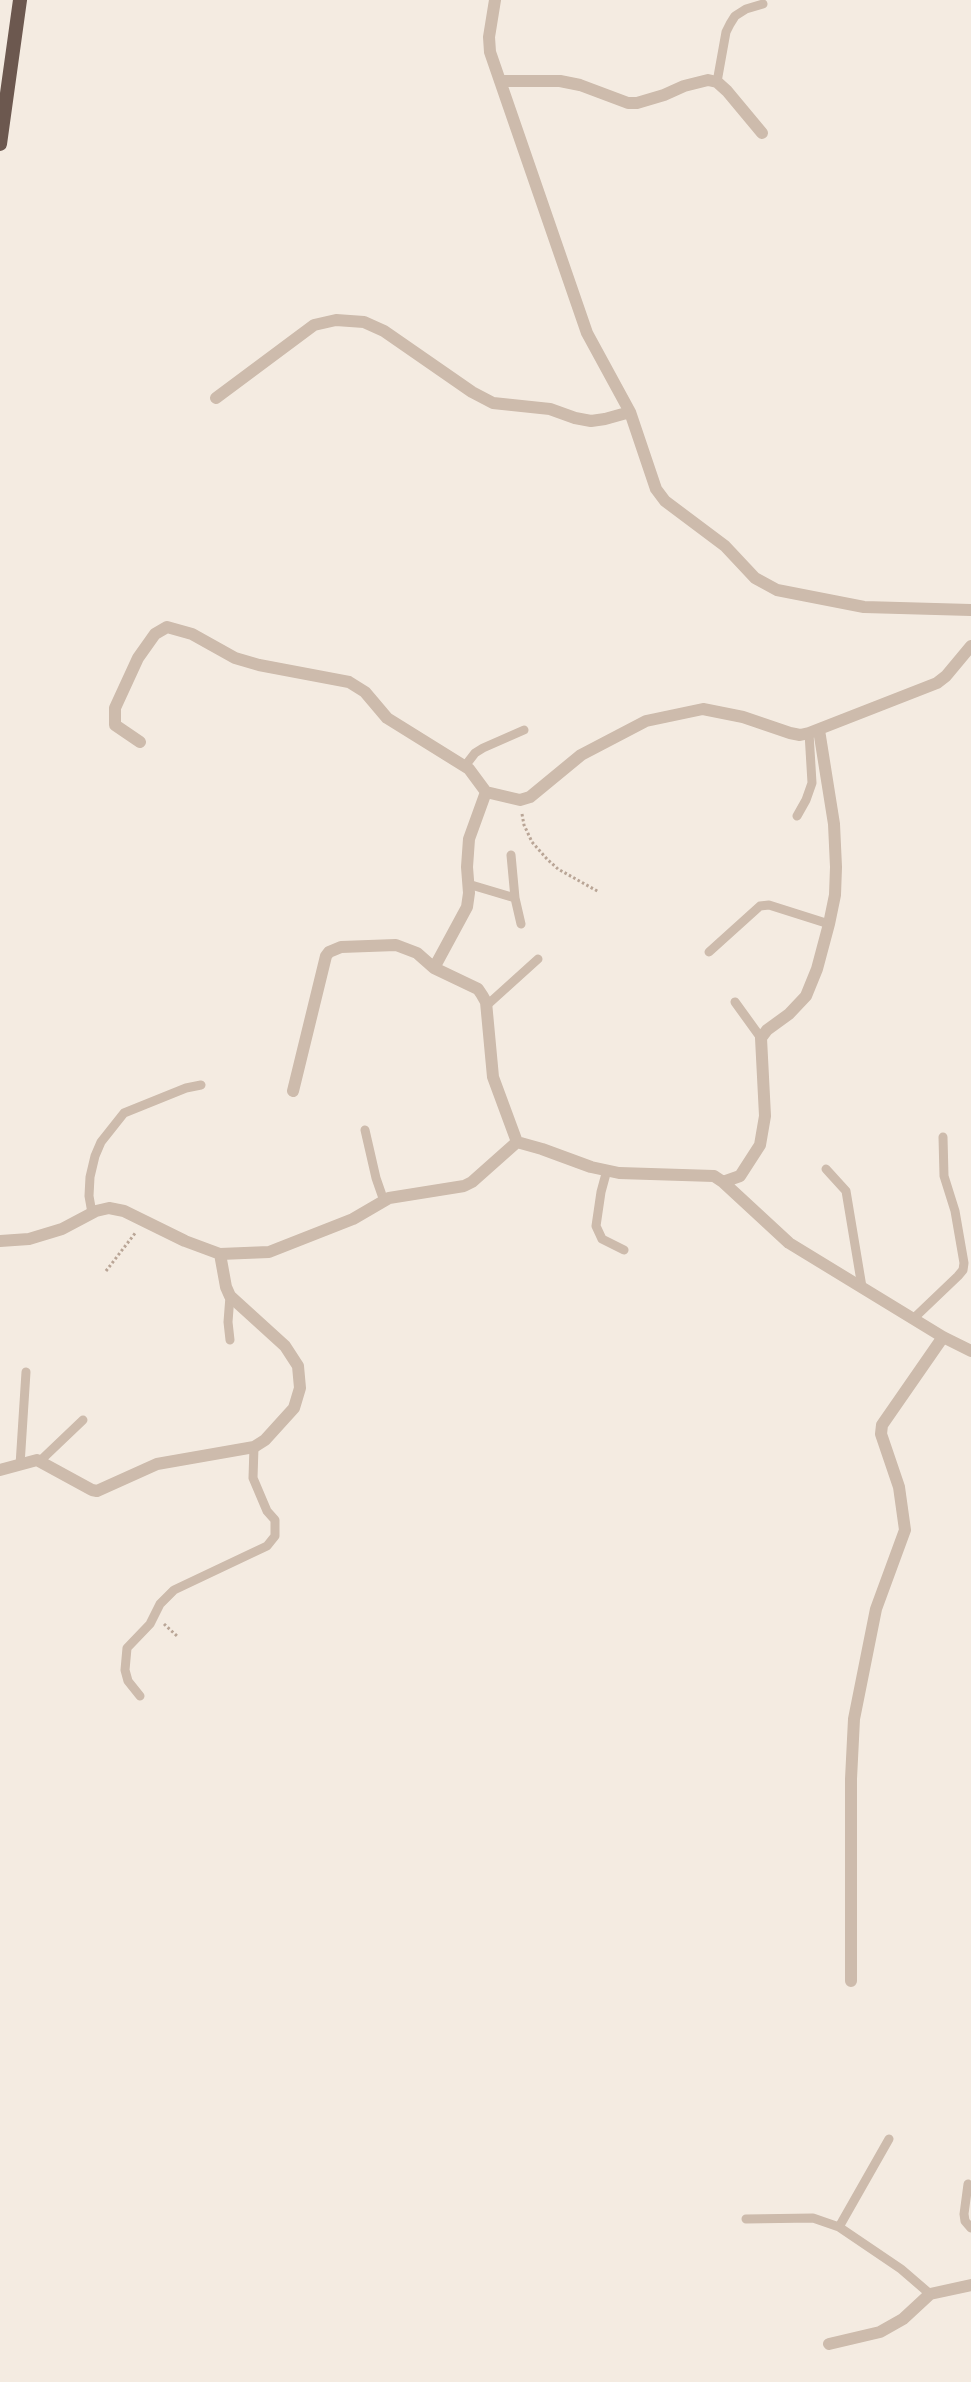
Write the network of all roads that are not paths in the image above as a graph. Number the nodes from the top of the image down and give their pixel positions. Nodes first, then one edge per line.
1 (20, 0) edge
2 (495, 0) edge
3 (763, 4) dead end
4 (500, 81) junction
5 (717, 82) junction
6 (762, 133) dead end
7 (0, 144) edge
8 (216, 398) dead end
9 (630, 412) junction
10 (971, 610) edge
11 (971, 646) edge
12 (524, 730) dead end
13 (814, 731) junction
14 (140, 742) dead end
15 (465, 766) junction
16 (486, 792) junction
17 (797, 816) dead end
18 (511, 856) dead end
19 (468, 884) junction
20 (515, 898) junction
21 (521, 924) dead end
22 (829, 924) junction
23 (709, 952) dead end
24 (538, 959) dead end
25 (434, 968) junction
26 (735, 1002) dead end
27 (486, 1006) junction
28 (761, 1038) junction
29 (201, 1085) dead end
30 (293, 1091) dead end
31 (365, 1130) dead end
32 (943, 1137) dead end
33 (517, 1142) junction
34 (826, 1169) dead end
35 (607, 1170) junction
36 (723, 1182) junction
37 (384, 1201) junction
38 (92, 1213) junction
39 (0, 1241) edge
40 (624, 1250) dead end
41 (220, 1254) junction
42 (862, 1288) junction
43 (230, 1296) junction
44 (913, 1319) junction
45 (943, 1337) junction
46 (230, 1340) dead end
47 (971, 1351) edge
48 (26, 1372) dead end
49 (83, 1420) dead end
50 (254, 1447) junction
51 (40, 1461) junction
52 (20, 1465) junction
53 (0, 1470) edge
54 (140, 1696) dead end
55 (851, 1980) dead end
56 (888, 2139) dead end
57 (968, 2184) dead end
58 (746, 2219) dead end
59 (839, 2227) junction
60 (971, 2228) edge
61 (971, 2284) edge
62 (930, 2294) junction
63 (829, 2344) dead end

1 - 7 highway
2 - 4 street
3 - 5 lane
4 - 5 street
4 - 9 street
5 - 6 street
8 - 9 street
9 - 10 street
11 - 13 street
12 - 15 lane
13 - 16 street
13 - 17 lane
13 - 22 street
14 - 15 street
15 - 16 street
16 - 19 street
18 - 20 lane
19 - 20 lane
19 - 25 street
20 - 21 lane
22 - 23 lane
22 - 28 street
24 - 27 lane
25 - 27 street
25 - 30 street
26 - 28 lane
27 - 33 street
28 - 36 street
29 - 38 lane
31 - 37 lane
32 - 44 lane
33 - 35 street
33 - 37 street
34 - 42 lane
35 - 36 street
35 - 40 lane
36 - 42 street
37 - 41 street
38 - 39 street
38 - 41 street
41 - 43 street
42 - 44 street
43 - 46 lane
43 - 50 street
44 - 45 street
45 - 47 street
45 - 55 street
48 - 52 lane
49 - 51 lane
50 - 51 street
50 - 54 lane
51 - 52 street
52 - 53 street
56 - 59 lane
57 - 60 lane
58 - 59 lane
59 - 62 lane
61 - 62 street
62 - 63 street

